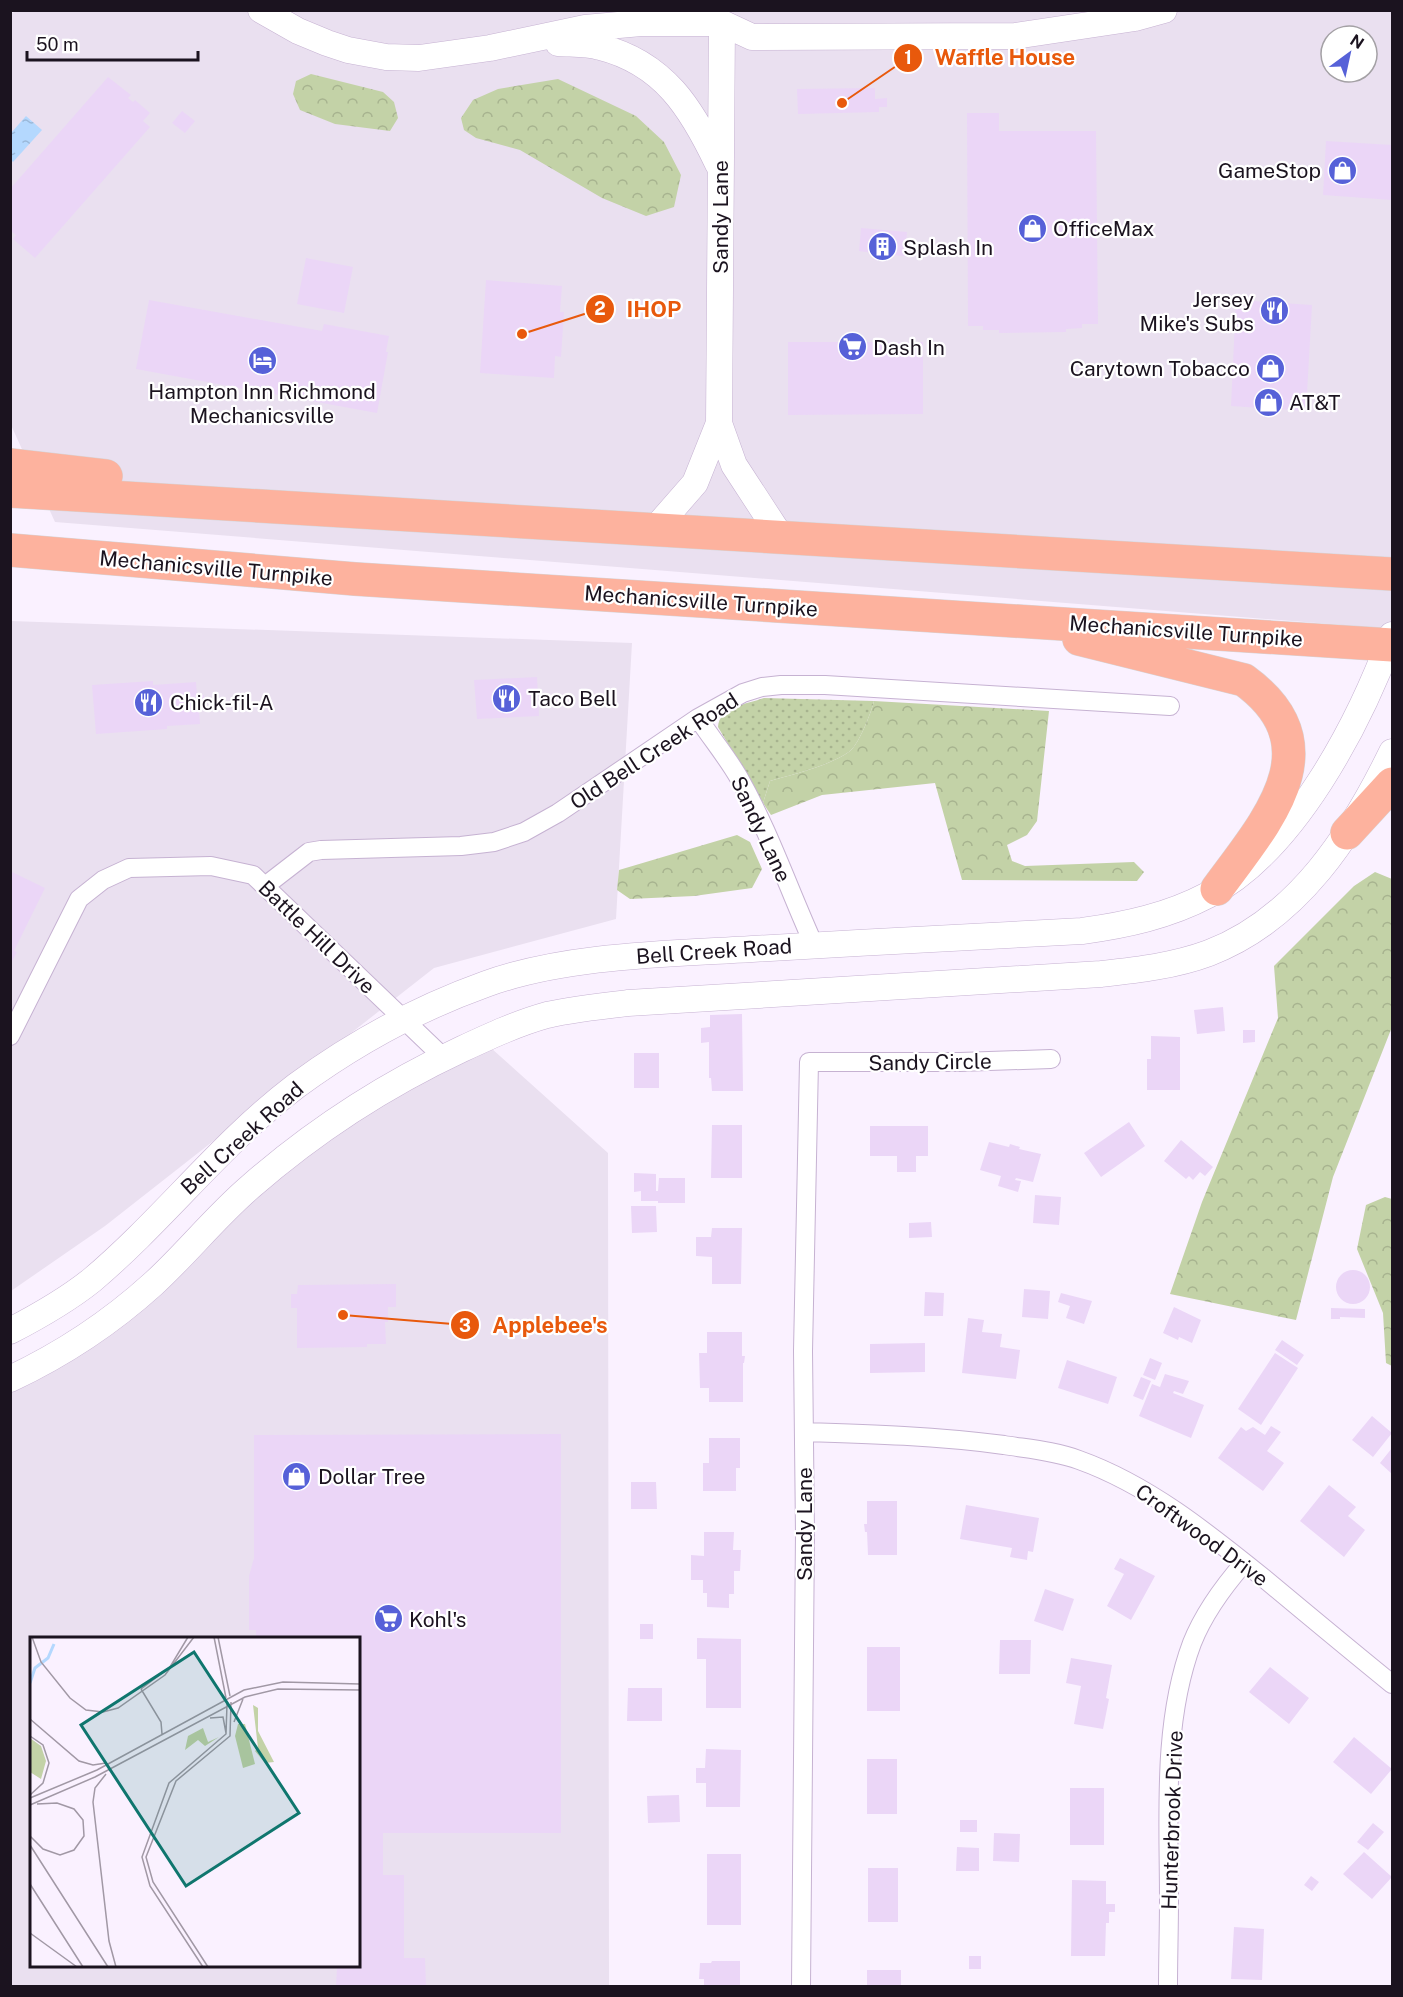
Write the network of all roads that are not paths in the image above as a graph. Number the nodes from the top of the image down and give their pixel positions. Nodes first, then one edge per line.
1 (261, 10) edge
2 (1164, 10) edge
3 (728, 15) edge
4 (528, 40) junction
5 (721, 171) junction
6 (719, 423) junction
7 (10, 465) edge
8 (10, 491) edge
9 (513, 521) junction
10 (654, 530) junction
11 (781, 537) junction
12 (10, 550) edge
13 (10, 567) edge
14 (1392, 574) edge
15 (355, 579) junction
16 (993, 619) junction
17 (1391, 641) edge
18 (1170, 706) dead end
19 (698, 718) junction
20 (1392, 752) edge
21 (1392, 784) edge
22 (1347, 833) junction
23 (265, 886) junction
24 (1217, 889) junction
25 (814, 945) junction
26 (404, 1020) junction
27 (10, 1036) edge
28 (444, 1058) junction
29 (1051, 1059) dead end
30 (809, 1062) joint
31 (10, 1330) edge
32 (10, 1379) edge
33 (804, 1432) junction
34 (1244, 1563) junction
35 (1392, 1684) edge
36 (801, 1986) edge
37 (1168, 1986) edge

1 - 4 main road
2 - 3 main road
3 - 4 main road
3 - 5 main road, Sandy Lane
4 - 5 main road
5 - 6 main road, Sandy Lane
6 - 10 main road, Sandy Lane
6 - 11 main road, Sandy Lane
7 - 9 highway
8 - 9 highway
9 - 10 highway
10 - 11 highway
11 - 14 highway
12 - 15 highway, Mechanicsville Turnpike
13 - 15 highway
15 - 16 highway, Mechanicsville Turnpike
16 - 17 highway, Mechanicsville Turnpike
16 - 24 highway
17 - 24 main road, Bell Creek Road
18 - 19 street, Old Bell Creek Road
19 - 23 street, Old Bell Creek Road
19 - 25 street, Sandy Lane
20 - 22 main road, Bell Creek Road
21 - 22 highway
22 - 28 main road, Bell Creek Road
23 - 26 street, Battle Hill Drive
23 - 27 street, Battle Hill Drive
24 - 25 main road, Bell Creek Road
25 - 26 main road, Bell Creek Road
26 - 28 street, Battle Hill Drive
26 - 31 main road, Bell Creek Road
28 - 32 main road, Bell Creek Road
29 - 30 street, Sandy Circle
30 - 33 street, Sandy Lane
33 - 34 street, Croftwood Drive
33 - 36 street, Sandy Lane
34 - 35 street, Croftwood Drive
34 - 37 street, Hunterbrook Drive

